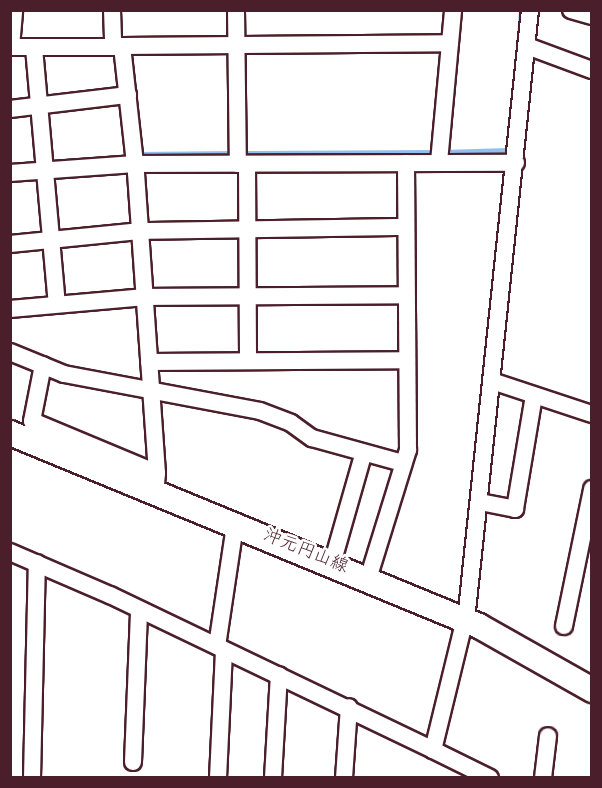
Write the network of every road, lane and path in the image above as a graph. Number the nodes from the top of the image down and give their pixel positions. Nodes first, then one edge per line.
1 (14, 10) edge
2 (112, 10) edge
3 (236, 10) edge
4 (453, 10) edge
5 (530, 10) edge
6 (571, 10) edge
7 (591, 16) edge
8 (450, 43) junction
9 (237, 44) junction
10 (118, 46) junction
11 (526, 46) junction
12 (11, 47) edge
13 (34, 48) junction
14 (591, 70) edge
15 (123, 95) junction
16 (37, 101) junction
17 (10, 109) edge
18 (440, 155) junction
19 (134, 157) junction
20 (240, 158) junction
21 (406, 163) junction
22 (516, 163) junction
23 (43, 168) junction
24 (10, 173) edge
25 (405, 227) junction
26 (246, 229) junction
27 (141, 231) junction
28 (49, 239) junction
29 (10, 244) edge
30 (248, 294) junction
31 (405, 295) junction
32 (145, 297) junction
33 (57, 304) junction
34 (10, 309) edge
35 (10, 352) edge
36 (248, 359) junction
37 (406, 360) junction
38 (148, 362) junction
39 (43, 365) junction
40 (492, 381) junction
41 (151, 388) junction
42 (534, 396) junction
43 (591, 414) edge
44 (10, 433) edge
45 (363, 455) junction
46 (402, 463) junction
47 (156, 483) junction
48 (591, 489) edge
49 (480, 502) junction
50 (235, 525) junction
51 (10, 552) edge
52 (334, 558) junction
53 (37, 563) junction
54 (370, 573) junction
55 (139, 610) junction
56 (465, 615) junction
57 (564, 626) dead end
58 (220, 648) junction
59 (279, 675) junction
60 (591, 690) edge
61 (349, 708) junction
62 (548, 736) dead end
63 (435, 747) junction
64 (133, 762) dead end
65 (32, 777) edge
66 (218, 777) edge
67 (273, 777) edge
68 (344, 777) edge
69 (490, 777) edge
70 (543, 777) edge

1 - 12 street
2 - 10 street
3 - 9 street
4 - 8 street
5 - 11 street
6 - 7 street
8 - 9 street
8 - 18 street
9 - 10 street
9 - 20 street
10 - 13 street
10 - 15 street
11 - 14 street
11 - 22 street
12 - 13 street
13 - 16 street
15 - 16 street
15 - 19 street
16 - 17 street
16 - 23 street
18 - 21 street
18 - 22 street
19 - 20 street
19 - 23 street
19 - 27 street
20 - 21 street
20 - 26 street
21 - 25 street
22 - 40 street
23 - 24 street
23 - 28 street
25 - 26 street
25 - 31 street
26 - 27 street
26 - 30 street
27 - 28 street
27 - 32 street
28 - 29 street
28 - 33 street
30 - 31 street
30 - 32 street
30 - 36 street
31 - 37 street
32 - 33 street
32 - 38 street
33 - 34 street
35 - 39 street
36 - 37 street
36 - 38 street
37 - 46 street
38 - 41 street
39 - 41 street
39 - 47 street
40 - 42 street
40 - 49 street
41 - 45 street
41 - 47 street
42 - 43 street
42 - 49 street
44 - 47 main road, 沖元円山線
45 - 46 street
45 - 52 street
46 - 54 street
47 - 50 main road, 沖元円山線
48 - 57 street
49 - 56 street
50 - 52 main road, 沖元円山線
50 - 58 street
51 - 53 street
52 - 54 main road, 沖元円山線
53 - 55 street
53 - 65 street
54 - 56 main road, 沖元円山線
55 - 58 street
55 - 64 street
56 - 60 main road, 沖元円山線
56 - 63 street
58 - 59 street
58 - 66 street
59 - 61 street
59 - 67 street
61 - 63 street
61 - 68 street
62 - 70 street
63 - 69 street

